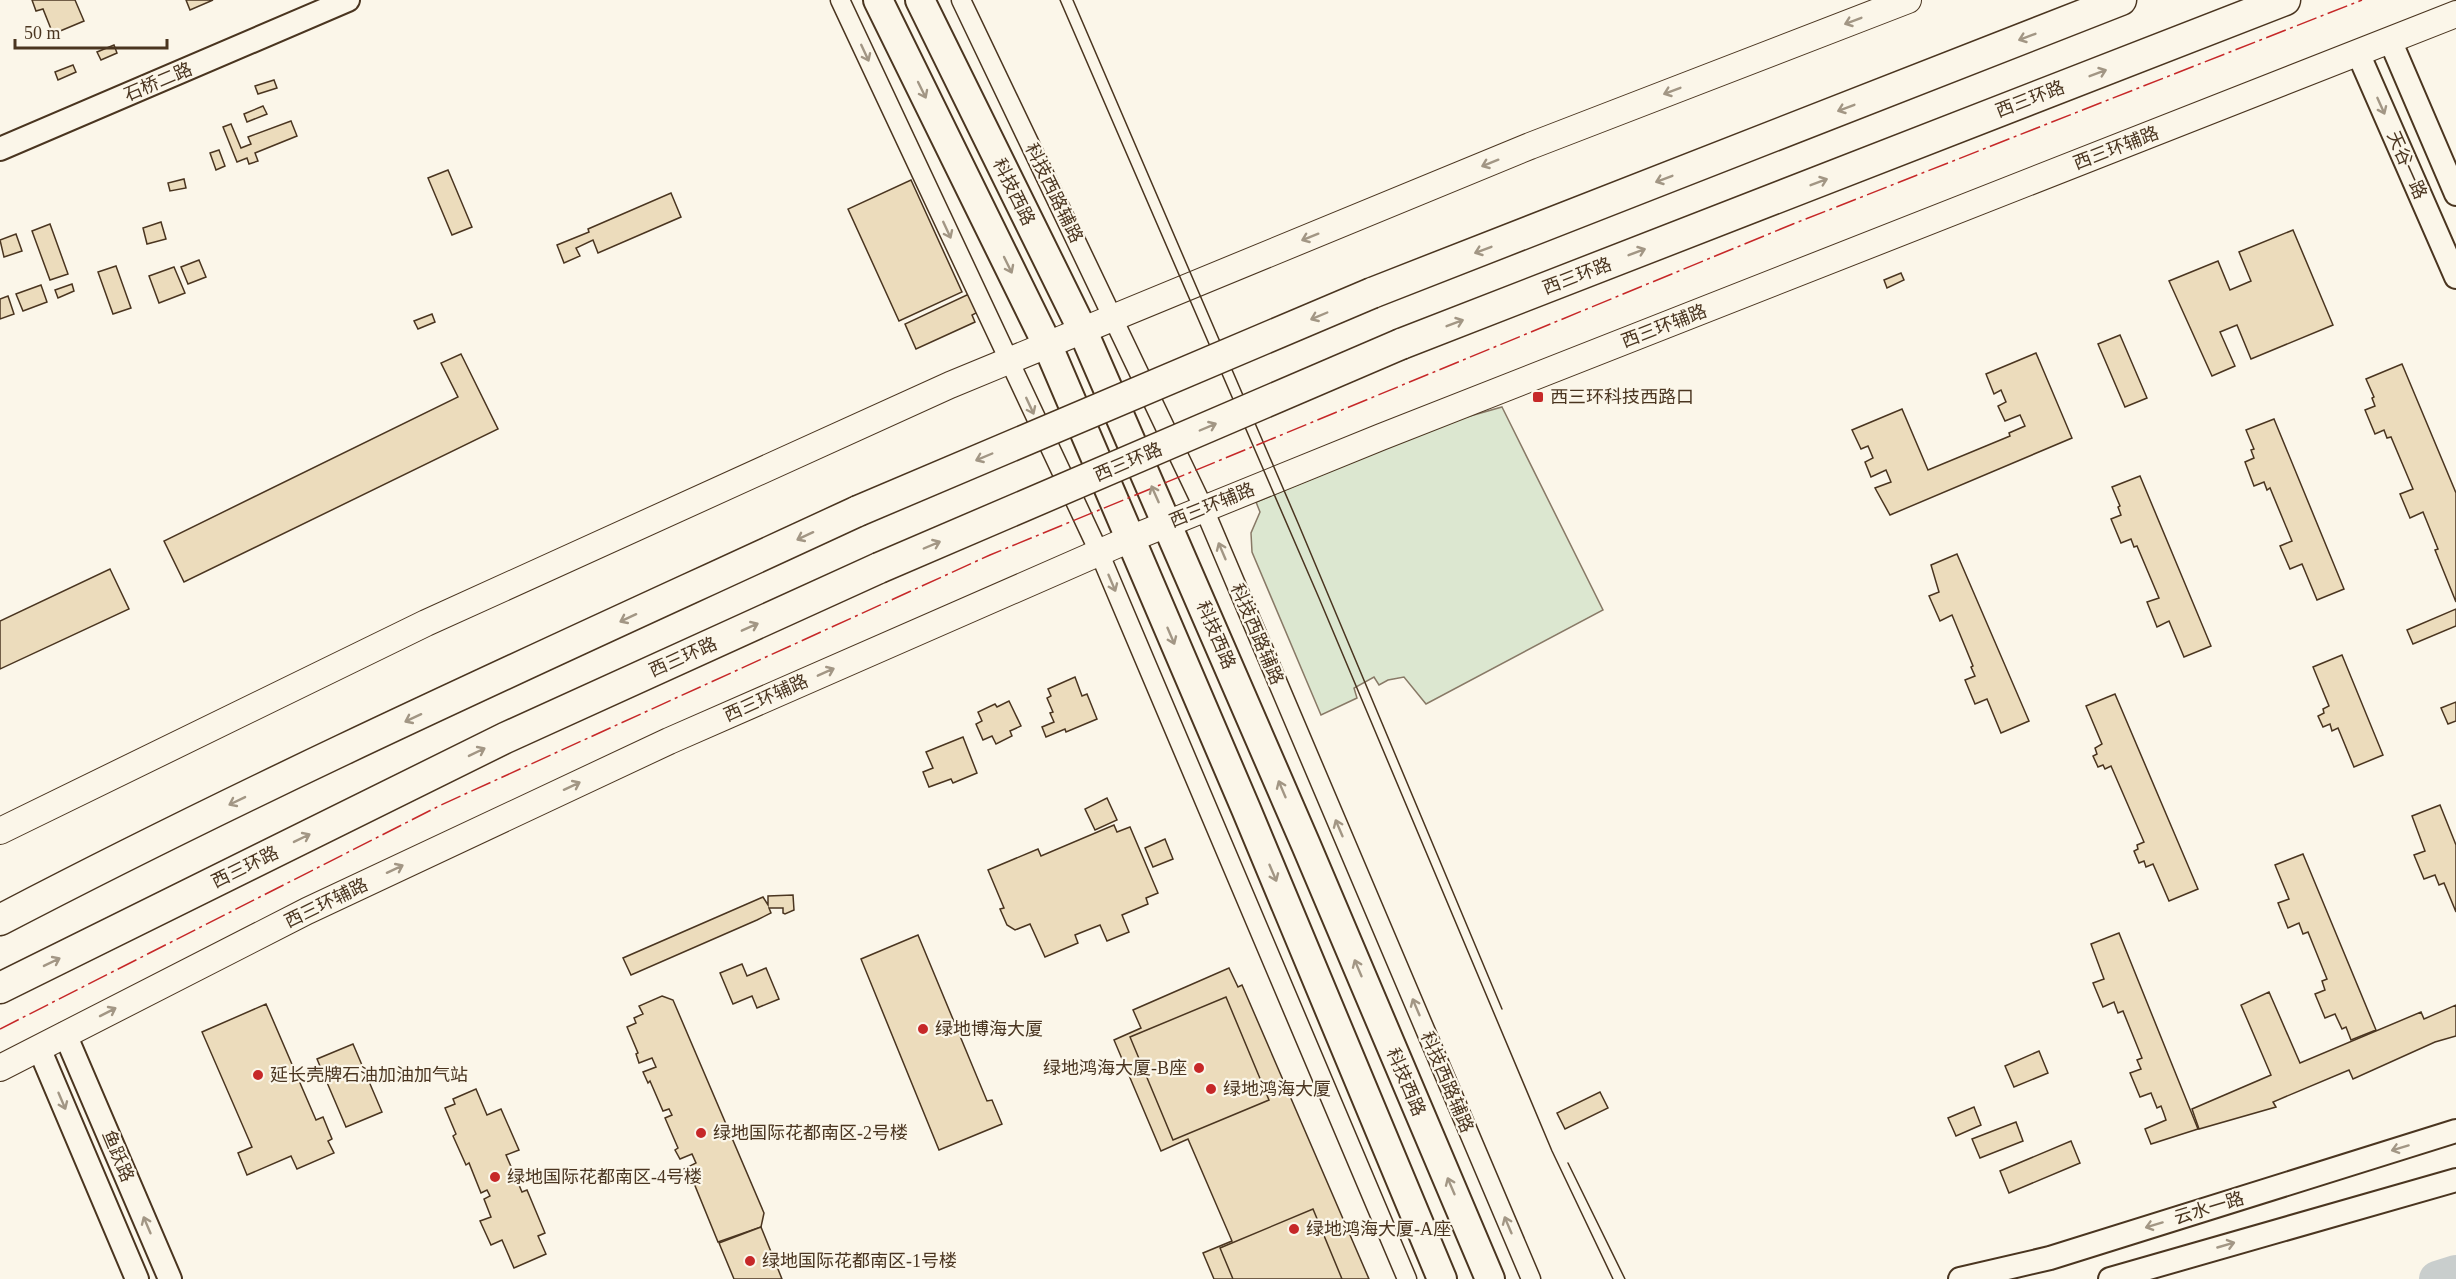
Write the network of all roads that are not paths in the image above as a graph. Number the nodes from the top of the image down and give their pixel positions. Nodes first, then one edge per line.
1 (348, 0) edge
2 (840, 0) edge
3 (878, 0) edge
4 (920, 0) edge
5 (961, 0) edge
6 (1908, 0) edge
7 (2121, 0) edge
8 (2285, 0) edge
9 (2456, 14) edge
10 (2390, 40) junction
11 (2358, 53) junction
12 (0, 149) edge
13 (2456, 194) edge
14 (2456, 277) edge
15 (1113, 316) junction
16 (1082, 329) junction
17 (1047, 344) junction
18 (1008, 360) junction
19 (1204, 508) junction
20 (1167, 523) junction
21 (1130, 539) junction
22 (1099, 552) junction
23 (4, 824) edge
24 (0, 920) edge
25 (0, 988) edge
26 (66, 1034) junction
27 (39, 1048) junction
28 (0, 1068) edge
29 (2456, 1131) edge
30 (2456, 1179) edge
31 (137, 1279) edge
32 (170, 1279) edge
33 (1407, 1279) edge
34 (1442, 1279) edge
35 (1490, 1279) edge
36 (1531, 1279) edge
37 (1960, 1279) edge
38 (2110, 1279) edge

1 - 12 street, 石桥二路
2 -> 18 street
3 -> 17 main road, 科技西路
4 - 16 main road, 科技西路
5 - 15 street, 科技西路辅路
6 -> 15 main road
7 -> 24 highway, bridge
25 -> 8 highway, 西三环路, bridge
9 - 10 main road, 西三环辅路
10 - 11 main road, 西三环辅路
10 - 13 street, 天谷一路
11 -> 14 street, 天谷一路
11 - 19 main road, 西三环辅路
15 - 16 main road
15 - 19 street, 科技西路辅路
16 - 17 main road
20 -> 16 main road, 科技西路
17 - 18 main road
17 - 21 main road, 科技西路
18 -> 22 street
18 - 23 main road
19 - 20 main road, 西三环辅路
36 -> 19 street, 科技西路辅路
20 - 21 main road, 西三环辅路
35 -> 20 main road, 科技西路
21 - 22 main road, 西三环辅路
21 -> 34 main road, 科技西路
26 -> 22 main road, 西三环辅路
22 -> 33 street
26 - 27 main road, 西三环辅路
32 -> 26 street, 鱼跃路
27 - 28 main road, 西三环辅路
27 -> 31 street, 鱼跃路
29 -> 37 street, 云水一路
38 -> 30 street

